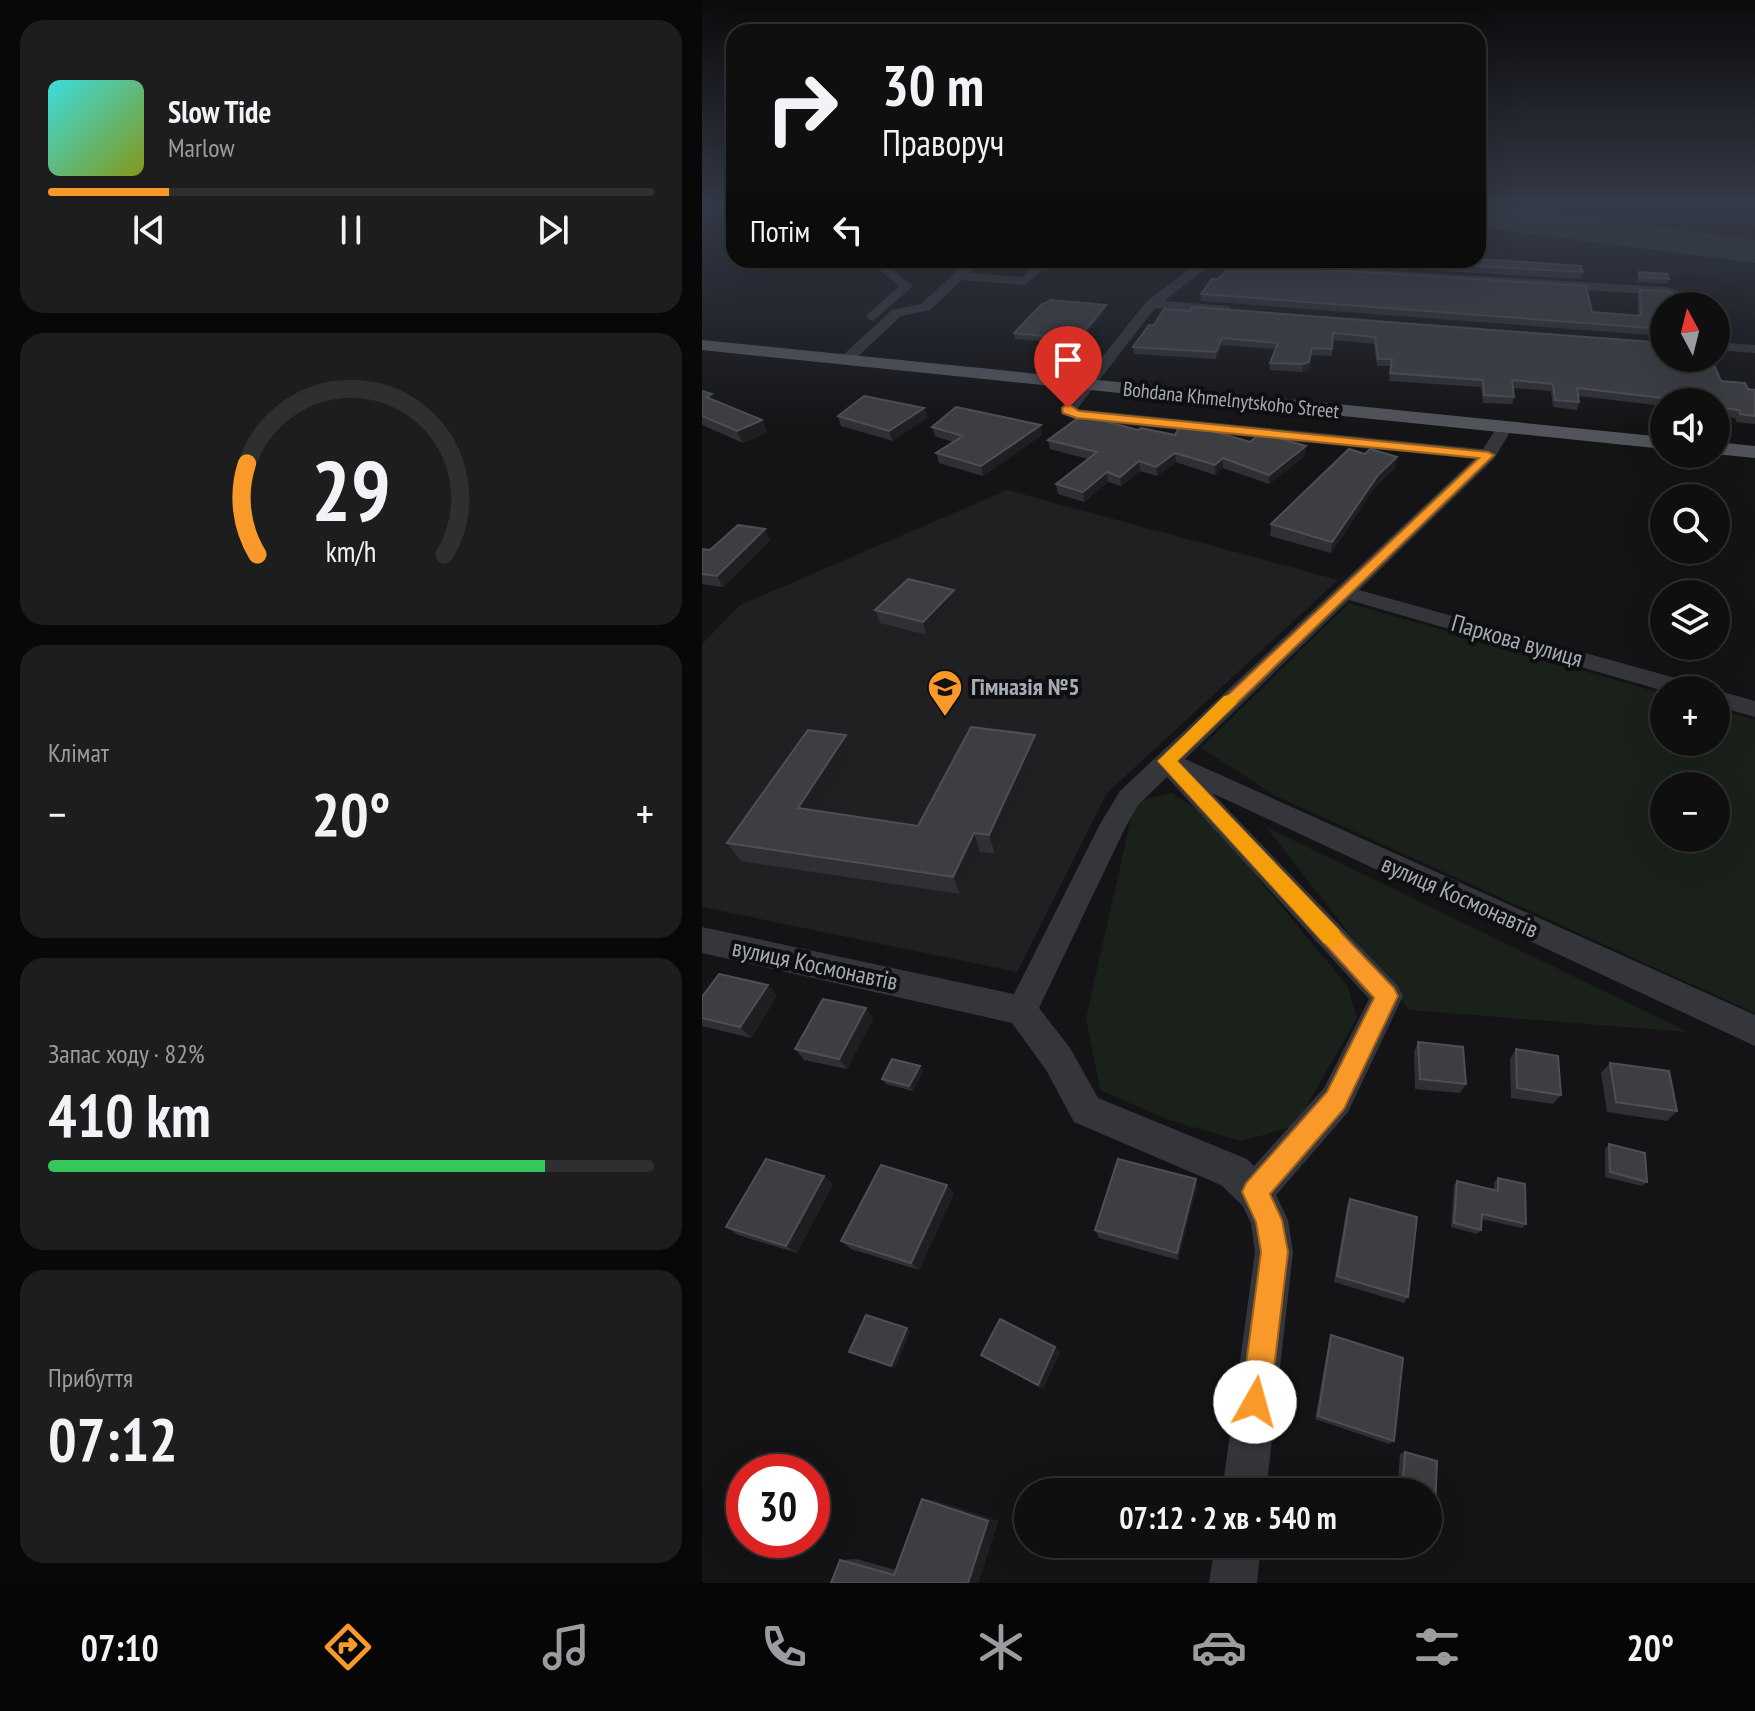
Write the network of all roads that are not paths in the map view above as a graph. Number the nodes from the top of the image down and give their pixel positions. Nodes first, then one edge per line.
1 (900, 281) edge
2 (953, 281) edge
3 (1182, 281) edge
4 (1511, 281) edge
5 (1670, 292) edge
6 (1152, 304) junction
7 (1239, 311) edge
8 (702, 345) edge
9 (1730, 347) edge
10 (1755, 349) edge
11 (838, 358) junction
12 (1089, 386) junction
13 (1505, 427) junction
14 (1650, 442) edge
15 (1730, 449) edge
16 (1755, 452) edge
17 (1488, 455) junction
18 (1344, 592) junction
19 (1650, 679) edge
20 (1730, 702) edge
21 (1755, 709) edge
22 (1166, 761) junction
23 (702, 940) edge
24 (1022, 1010) junction
25 (1755, 1031) edge
26 (1255, 1192) junction
27 (1246, 1478) edge
28 (1236, 1558) edge
29 (1233, 1583) edge

1 - 11 street
2 - 11 street
3 - 6 street
4 - 5 street
6 - 7 street
6 - 12 street
8 - 11 main road, Bohdana Khmelnytskoho Street
9 - 10 street
11 - 12 main road, Bohdana Khmelnytskoho Street
12 - 13 main road, Bohdana Khmelnytskoho Street
12 - 17 street
13 - 14 main road, Bohdana Khmelnytskoho Street
13 - 17 street
15 - 16 main road
17 - 18 street
18 - 19 street, Паркова вулиця
18 - 22 street
20 - 21 street
22 - 24 street
22 - 25 street, вулиця Космонавтів
22 - 26 street
23 - 24 street, вулиця Космонавтів
24 - 26 street
26 - 27 street
28 - 29 street

